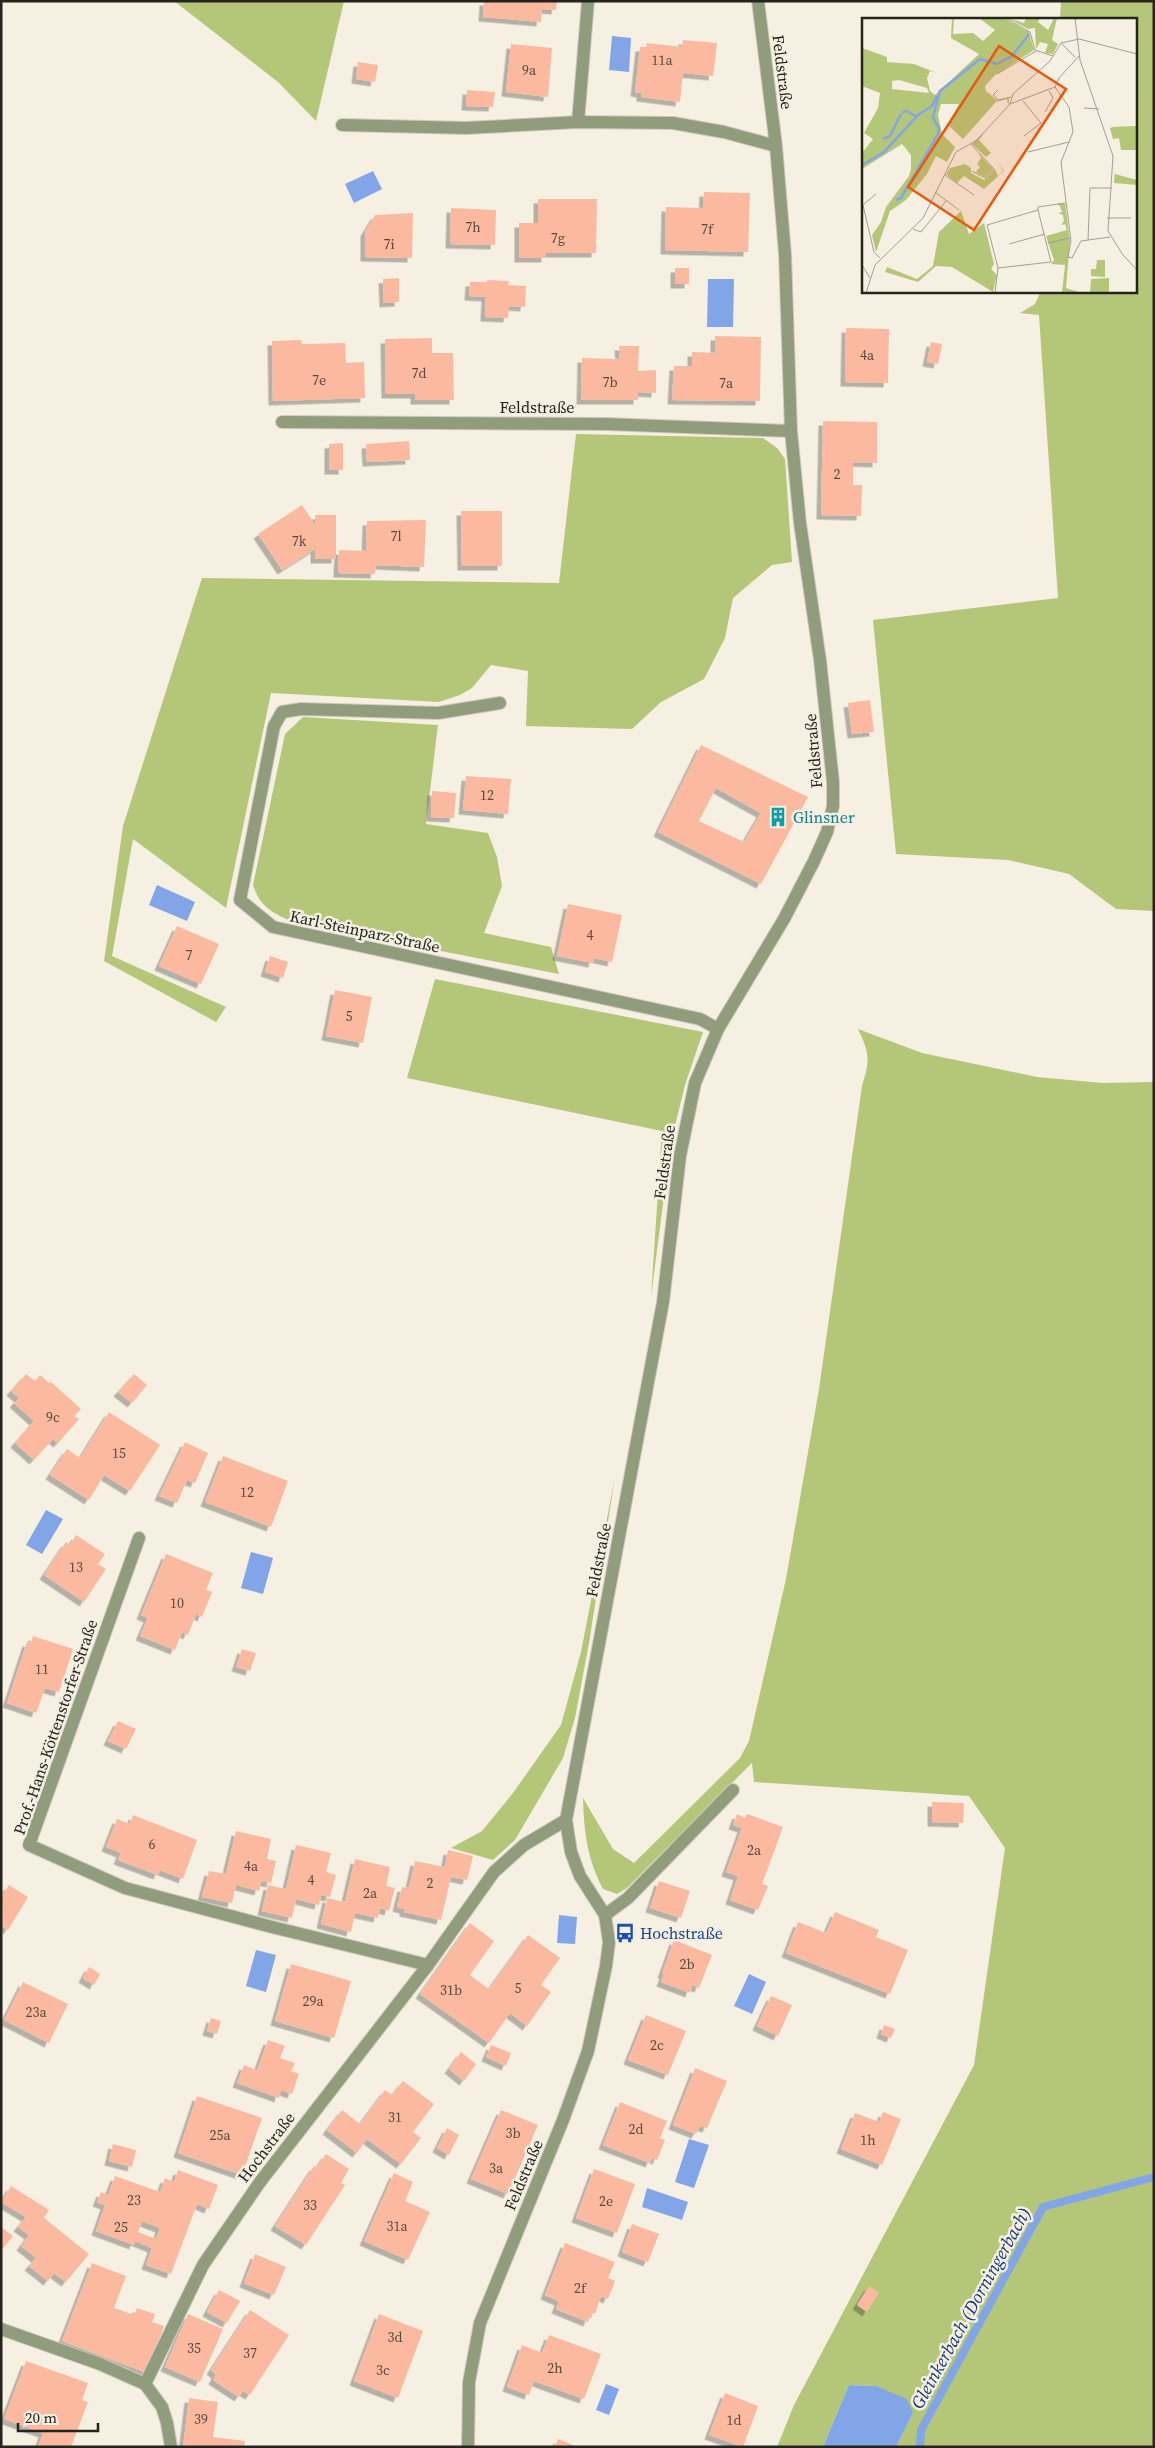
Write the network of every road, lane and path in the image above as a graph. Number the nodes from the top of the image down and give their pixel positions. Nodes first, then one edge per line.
1 (588, 1) edge
2 (758, 1) edge
3 (578, 122) junction
4 (342, 125) dead end
5 (776, 146) junction
6 (282, 422) dead end
7 (791, 432) junction
8 (500, 703) dead end
9 (718, 1029) junction
10 (139, 1538) dead end
11 (733, 1790) dead end
12 (566, 1820) junction
13 (605, 1915) junction
14 (428, 1965) junction
15 (1, 2329) edge
16 (145, 2384) junction
17 (171, 2447) edge
18 (468, 2447) edge

1 - 3 street
2 - 5 street, Feldstraße
3 - 4 street
3 - 5 street
5 - 7 street, Feldstraße
6 - 7 street, Feldstraße
7 - 9 street, Feldstraße
8 - 9 street, Karl-Steinparz-Straße
9 - 12 street, Feldstraße
10 - 14 street, Prof.-Hans-Köttenstorfer-Straße
11 - 13 street
12 - 13 street, Feldstraße
12 - 14 street, Hochstraße
13 - 18 street, Feldstraße
14 - 16 street, Hochstraße
15 - 16 street
16 - 17 street

